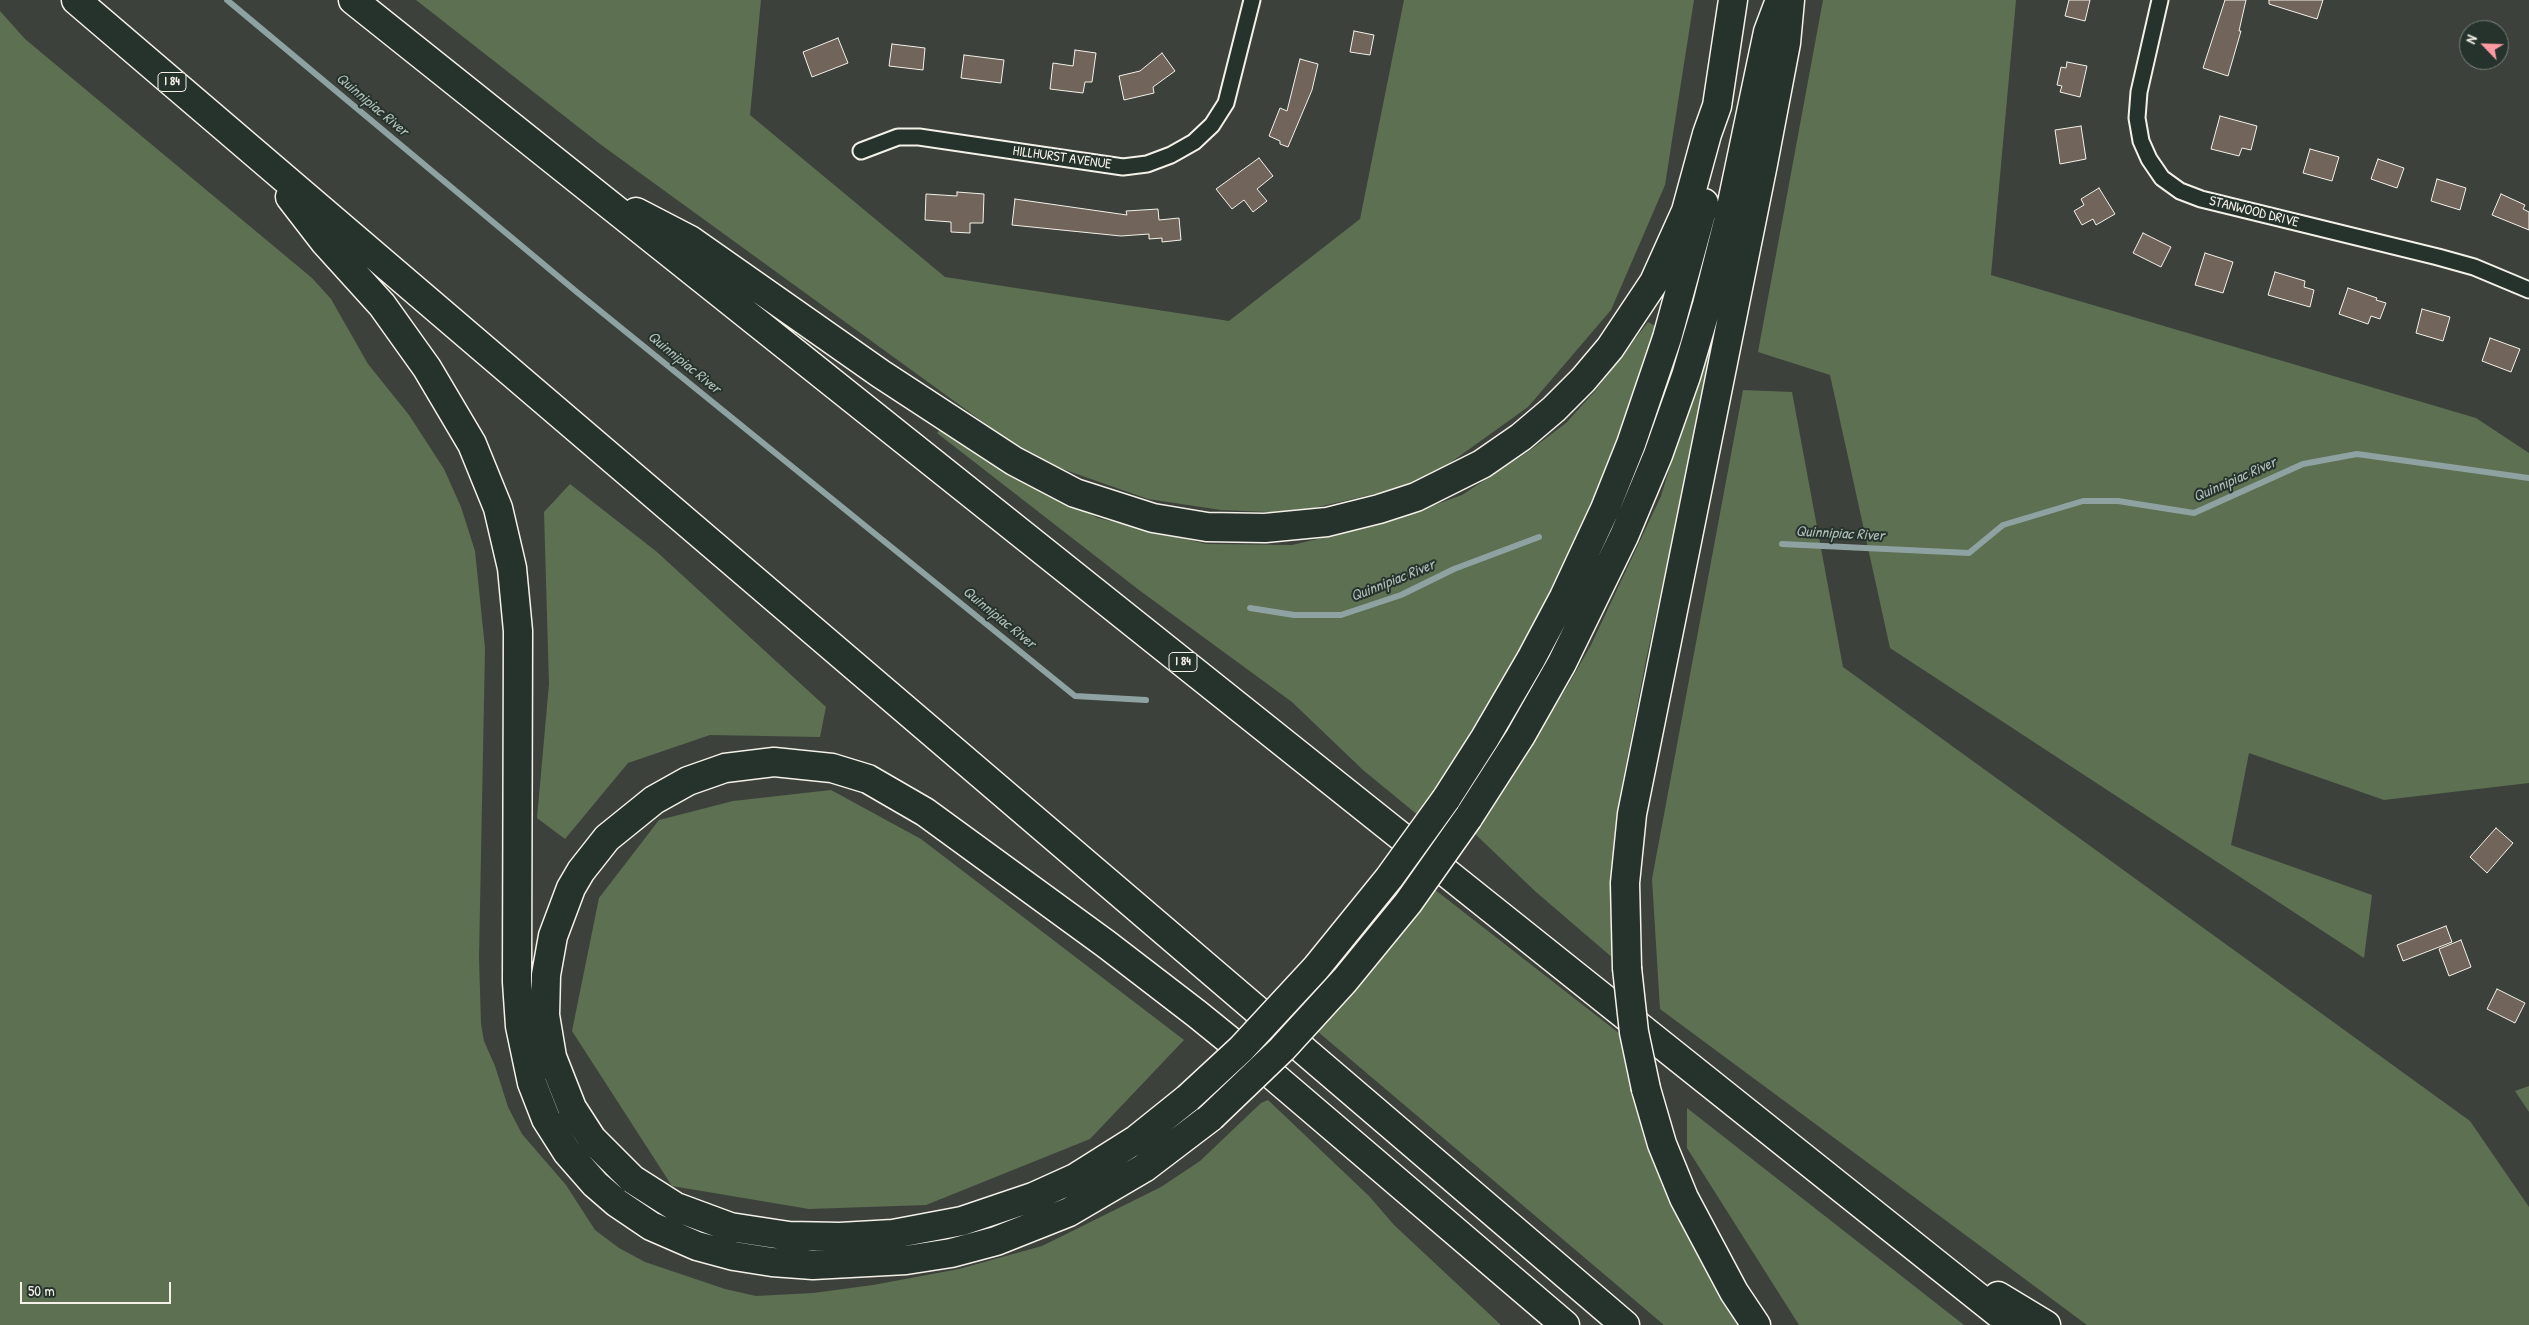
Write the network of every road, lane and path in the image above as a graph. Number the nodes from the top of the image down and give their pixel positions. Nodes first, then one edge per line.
1 (76, 0) edge
2 (353, 0) edge
3 (1252, 0) edge
4 (1733, 0) edge
5 (1780, 0) edge
6 (1790, 0) edge
7 (2160, 0) edge
8 (1717, 106) junction
9 (861, 150) dead end
10 (268, 164) junction
11 (604, 200) junction
12 (2529, 290) edge
13 (1940, 1267) junction
14 (1565, 1325) edge
15 (1625, 1325) edge
16 (1756, 1325) edge
17 (2013, 1325) edge
18 (2046, 1325) edge

1 - 10 highway, I 84
2 - 11 highway, I 84
3 - 9 street, HILLHURST AVENUE
4 - 8 highway
5 - 10 highway, bridge
6 - 16 highway, bridge
7 - 12 street, STANWOOD DRIVE
8 - 11 highway
8 - 14 highway, bridge
10 - 15 highway, I 84
11 - 13 highway, I 84
13 - 17 highway, I 84
13 - 18 highway

